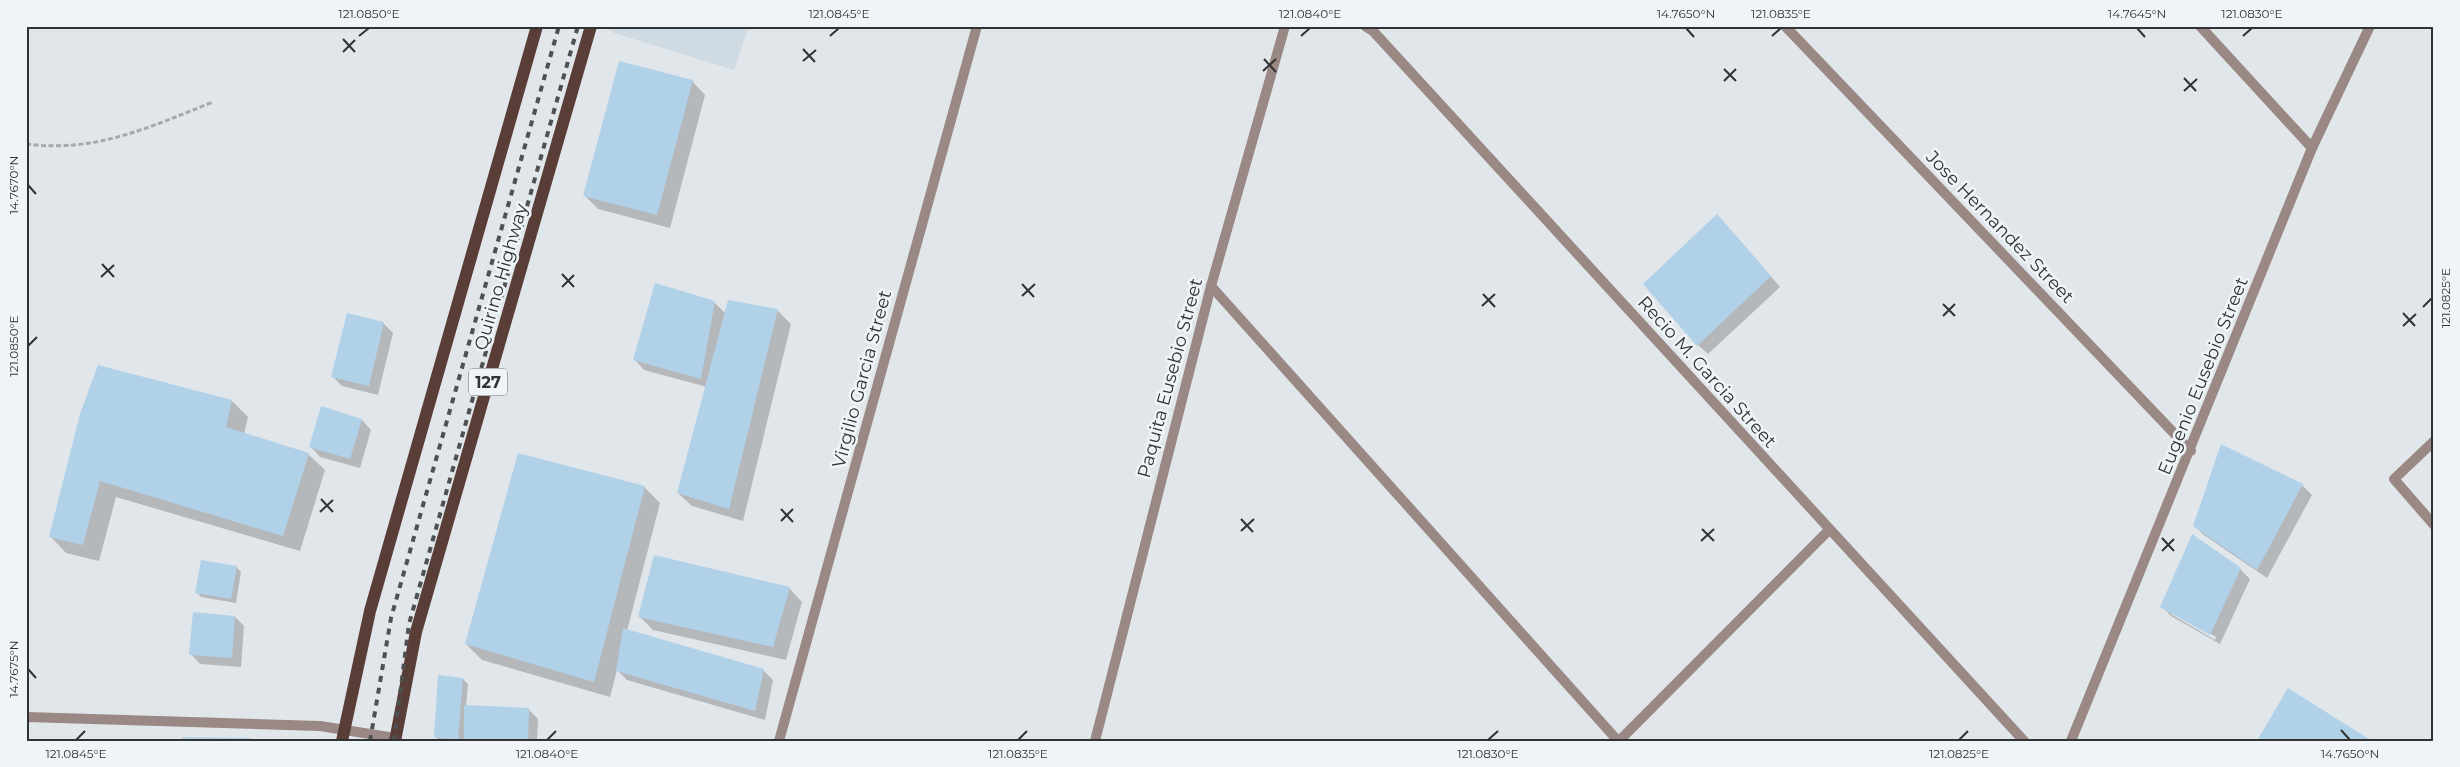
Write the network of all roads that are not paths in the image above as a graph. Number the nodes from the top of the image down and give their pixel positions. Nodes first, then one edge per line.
1 (537, 26) edge
2 (591, 26) edge
3 (976, 26) edge
4 (1286, 26) edge
5 (1366, 26) edge
6 (1785, 26) edge
7 (2200, 26) edge
8 (2370, 26) edge
9 (2312, 148) junction
10 (1211, 286) junction
11 (2434, 441) edge
12 (2191, 451) junction
13 (2434, 525) edge
14 (1829, 530) junction
15 (26, 717) edge
16 (343, 736) edge
17 (395, 739) edge
18 (779, 741) edge
19 (1095, 741) edge
20 (1618, 741) edge
21 (2024, 741) edge
22 (2071, 741) edge

1 - 16 main road, Quirino Highway
2 - 17 main road, Quirino Highway / 127
3 - 18 street, Virgilio Garcia Street
4 - 10 street, Paquita Eusebio Street
5 - 14 street, Recio M. Garcia Street
6 - 12 street, Jose Hernandez Street
7 - 9 street
8 - 9 street, Eugenio Eusebio Street
9 - 12 street, Eugenio Eusebio Street
10 - 19 street, Paquita Eusebio Street
10 - 20 street
11 - 13 street
12 - 22 street, Eugenio Eusebio Street
14 - 20 street
14 - 21 street, Recio M. Garcia Street
15 - 16 street
16 - 17 street

